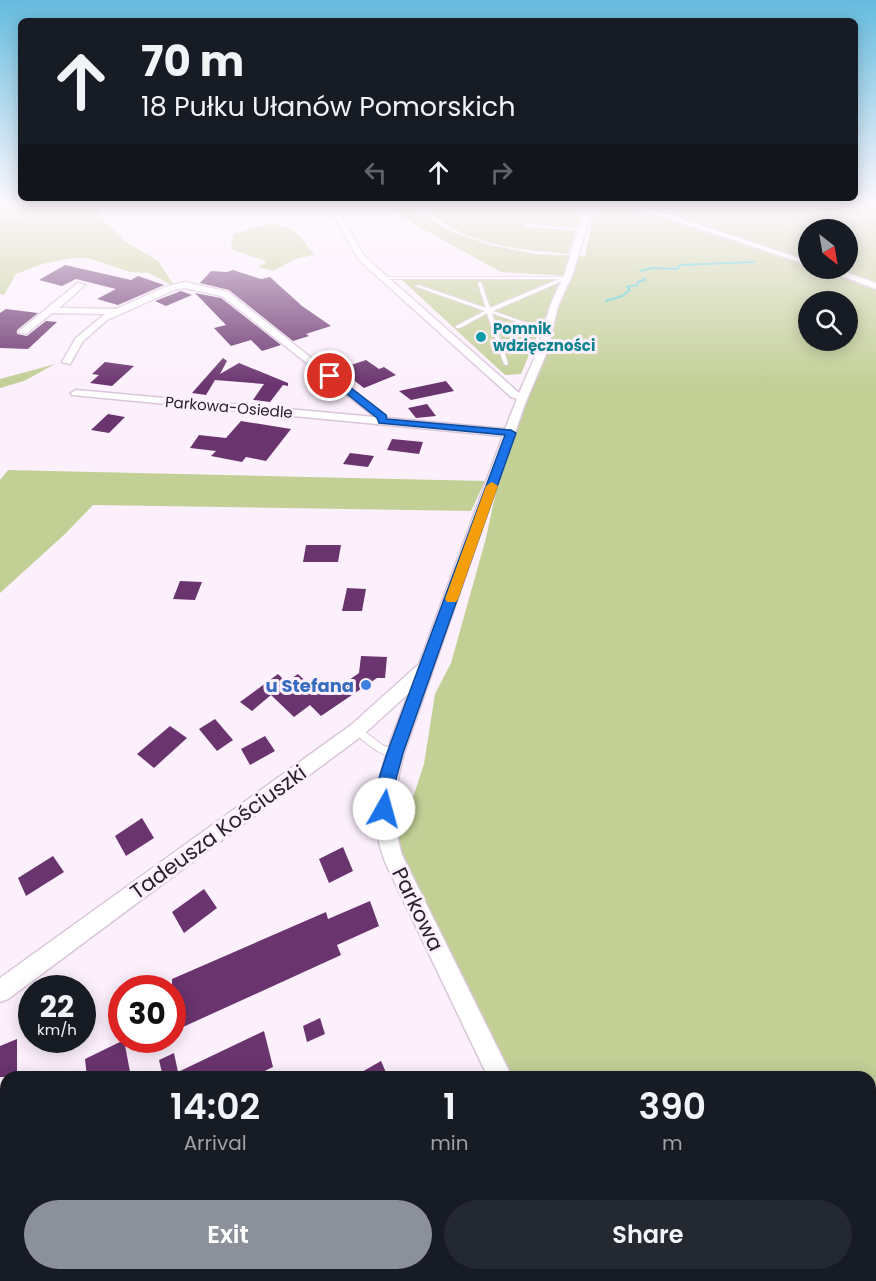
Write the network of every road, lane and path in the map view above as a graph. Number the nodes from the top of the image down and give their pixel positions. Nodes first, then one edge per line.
1 (370, 266) edge
2 (570, 266) edge
3 (383, 278) junction
4 (566, 279) junction
5 (856, 279) edge
6 (480, 283) dead end
7 (81, 285) dead end
8 (417, 285) dead end
9 (876, 286) edge
10 (50, 310) junction
11 (488, 311) junction
12 (115, 312) junction
13 (533, 326) dead end
14 (458, 327) dead end
15 (23, 332) dead end
16 (67, 362) dead end
17 (506, 364) dead end
18 (76, 393) dead end
19 (523, 397) junction
20 (382, 421) junction
21 (511, 433) junction
22 (428, 665) junction
23 (357, 730) junction
24 (395, 753) junction
25 (0, 991) edge
26 (497, 1071) edge

1 - 3 street
2 - 4 street, Parkowa
3 - 4 lane
3 - 19 street
4 - 11 lane
4 - 19 street, Parkowa
5 - 9 street
6 - 11 lane
7 - 10 street
8 - 11 lane
10 - 12 street
10 - 15 street
11 - 13 lane
11 - 14 lane
11 - 17 lane
12 - 16 street
12 - 20 street
18 - 20 street, Parkowa-Osiedle
19 - 21 street, Parkowa
20 - 21 street, Parkowa-Osiedle
21 - 22 street, Parkowa
22 - 23 street, Tadeusza Kościuszki
22 - 24 street, Parkowa
23 - 24 lane
23 - 25 street, Tadeusza Kościuszki
24 - 26 street, Parkowa

